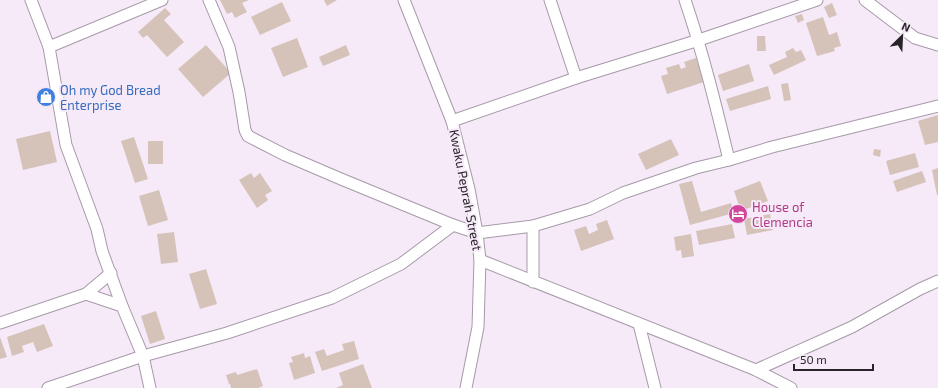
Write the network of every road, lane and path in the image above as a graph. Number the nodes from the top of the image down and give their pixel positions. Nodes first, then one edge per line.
1 (31, 0) edge
2 (162, 0) edge
3 (209, 0) edge
4 (404, 0) edge
5 (550, 0) edge
6 (685, 0) edge
7 (817, 0) edge
8 (864, 0) edge
9 (699, 40) junction
10 (938, 45) edge
11 (49, 47) junction
12 (576, 78) junction
13 (938, 106) edge
14 (452, 121) junction
15 (729, 160) junction
16 (454, 225) junction
17 (533, 226) junction
18 (477, 233) junction
19 (480, 260) junction
20 (111, 274) junction
21 (938, 281) edge
22 (533, 282) junction
23 (86, 294) junction
24 (122, 306) junction
25 (0, 323) edge
26 (639, 324) junction
27 (143, 356) junction
28 (756, 370) junction
29 (48, 388) edge
30 (150, 388) edge
31 (466, 388) edge
32 (655, 388) edge
33 (791, 388) edge

1 - 11 street
2 - 11 street
3 - 16 street
4 - 14 street, Kwaku Peprah Street
5 - 12 street
6 - 9 street
7 - 9 street
8 - 10 street
9 - 12 street
9 - 15 street
11 - 20 street
12 - 14 street
13 - 15 street
14 - 18 street, Kwaku Peprah Street
15 - 17 street
16 - 18 street
16 - 27 street
17 - 18 street
17 - 22 street
18 - 19 street, Kwaku Peprah Street
19 - 22 street
19 - 31 street, Kwaku Peprah Street
20 - 23 street
20 - 24 street
21 - 28 street
22 - 26 street
23 - 24 street
23 - 25 street
24 - 27 street
26 - 28 street
26 - 32 street
27 - 29 street
27 - 30 street
28 - 33 street

